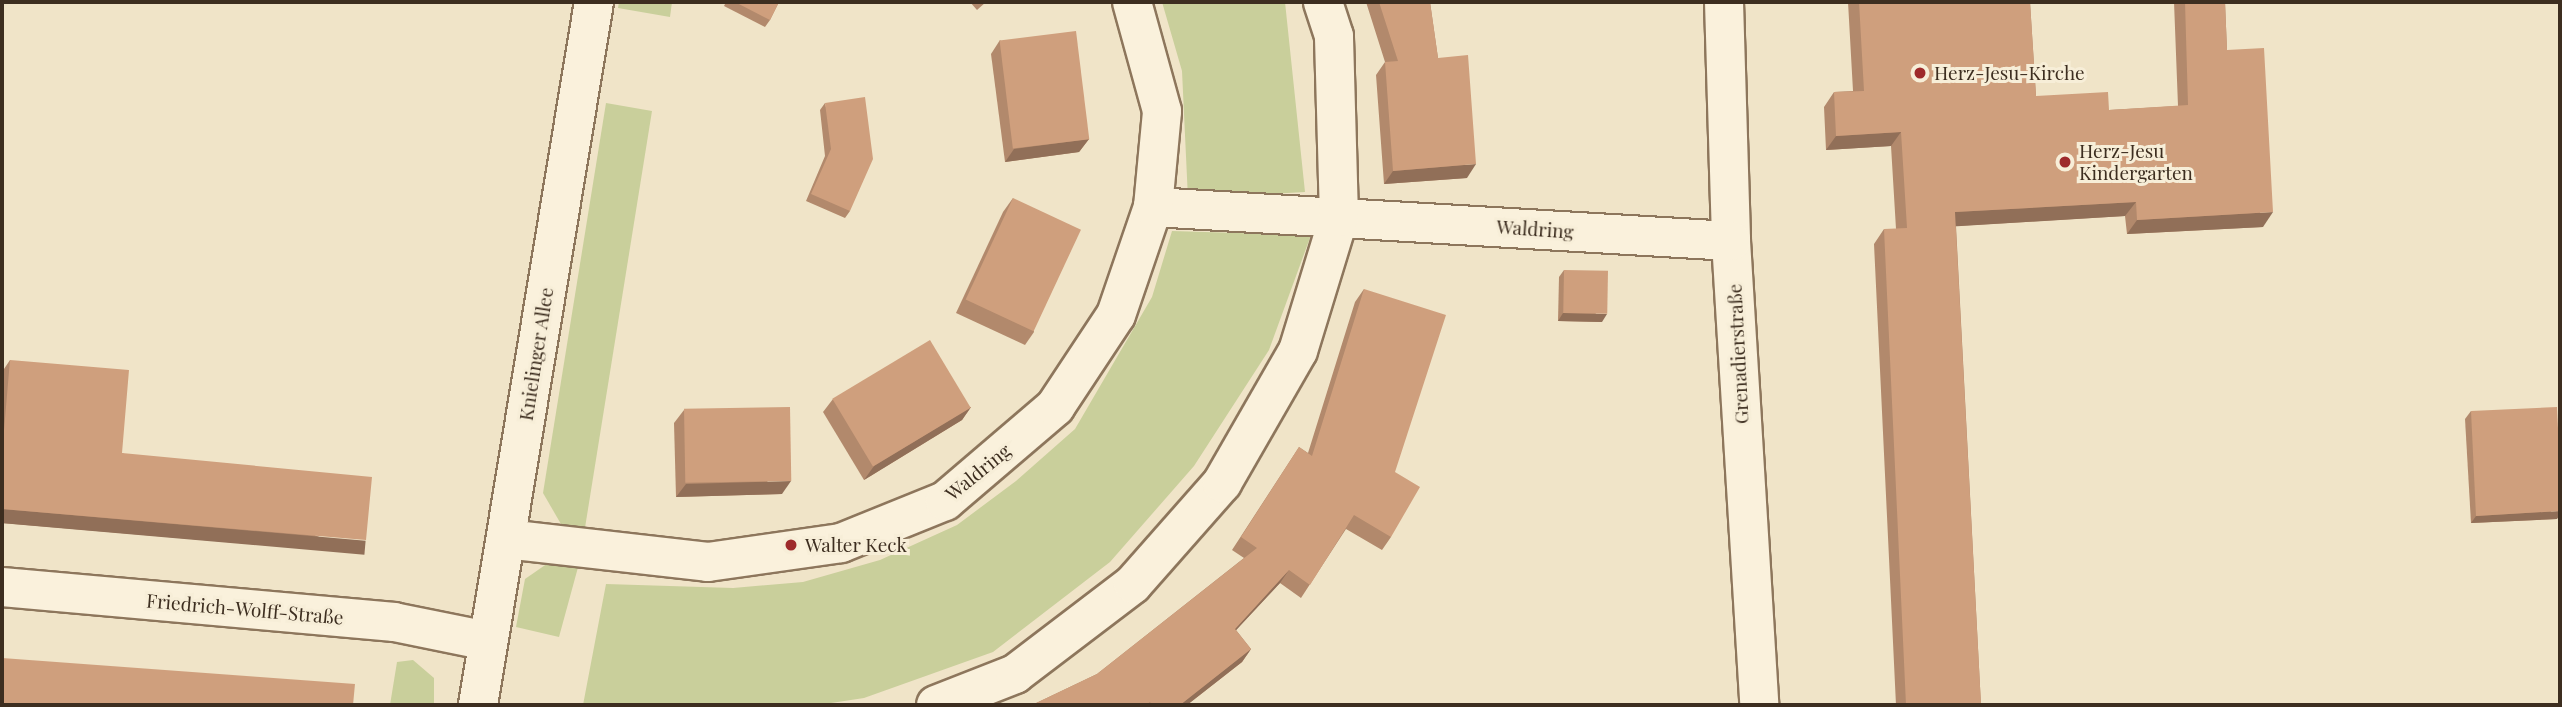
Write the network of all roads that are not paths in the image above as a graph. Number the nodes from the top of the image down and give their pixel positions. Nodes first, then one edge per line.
1 (594, 2) edge
2 (1132, 2) edge
3 (1323, 2) edge
4 (1724, 2) edge
5 (1153, 207) junction
6 (1339, 217) junction
7 (1731, 241) junction
8 (506, 539) junction
9 (2, 587) edge
10 (487, 641) junction
11 (478, 705) edge
12 (936, 705) edge
13 (1759, 705) edge

1 - 8 street, Knielinger Allee
2 - 5 street, Waldring
3 - 6 street
4 - 7 street, Grenadierstraße
5 - 6 street, Waldring
5 - 8 street, Waldring
6 - 7 street, Waldring
6 - 12 street
7 - 13 street, Grenadierstraße
8 - 10 street, Knielinger Allee
9 - 10 street, Friedrich-Wolff-Straße
10 - 11 street, Knielinger Allee

